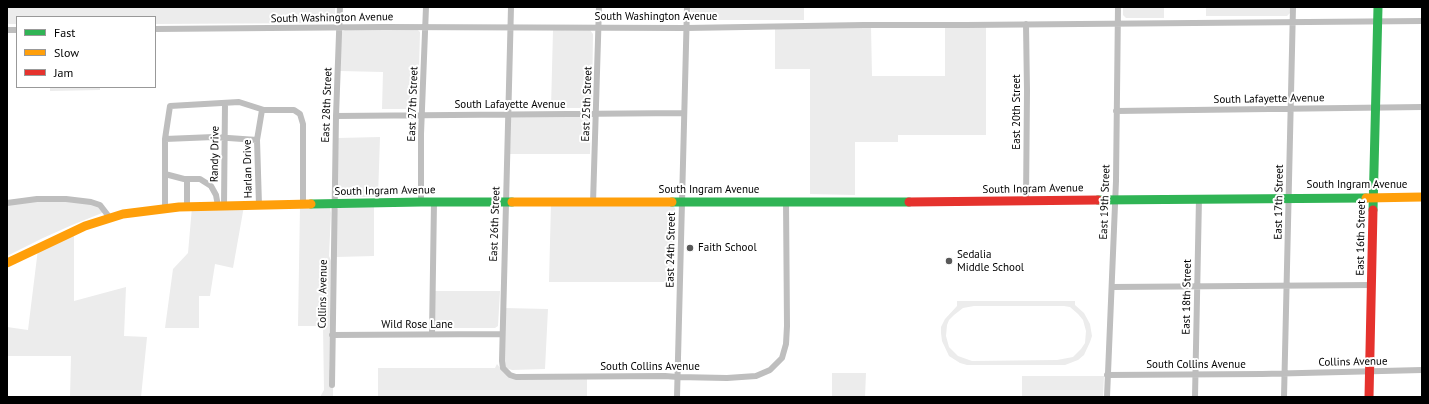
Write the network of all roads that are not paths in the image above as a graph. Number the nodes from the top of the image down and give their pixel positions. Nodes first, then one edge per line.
1 (340, 7) edge
2 (426, 7) edge
3 (511, 7) edge
4 (599, 7) edge
5 (687, 7) edge
6 (1118, 7) edge
7 (1293, 7) edge
8 (1378, 7) edge
9 (1378, 21) junction
10 (1422, 21) edge
11 (1293, 22) junction
12 (1117, 23) junction
13 (1026, 24) junction
14 (339, 28) junction
15 (426, 28) junction
16 (511, 28) junction
17 (599, 28) junction
18 (686, 28) junction
19 (156, 30) edge
20 (225, 103) junction
21 (1376, 107) junction
22 (1422, 107) edge
23 (1291, 109) junction
24 (262, 110) junction
25 (1116, 111) junction
26 (684, 113) junction
27 (596, 114) junction
28 (422, 115) junction
29 (508, 115) junction
30 (336, 116) junction
31 (225, 138) junction
32 (165, 139) junction
33 (257, 140) junction
34 (165, 174) junction
35 (187, 179) junction
36 (1422, 196) edge
37 (1290, 197) junction
38 (1374, 197) junction
39 (1200, 198) junction
40 (1115, 200) junction
41 (786, 201) junction
42 (1026, 201) junction
43 (422, 202) junction
44 (434, 202) junction
45 (594, 202) junction
46 (682, 202) junction
47 (7, 203) edge
48 (506, 203) junction
49 (303, 204) junction
50 (334, 204) junction
51 (259, 205) junction
52 (221, 206) junction
53 (187, 207) junction
54 (165, 208) junction
55 (110, 218) junction
56 (7, 263) edge
57 (1287, 285) junction
58 (1372, 285) junction
59 (1198, 286) junction
60 (1112, 287) junction
61 (432, 334) junction
62 (502, 334) junction
63 (332, 335) junction
64 (1422, 370) edge
65 (1370, 372) junction
66 (1285, 373) junction
67 (1107, 375) junction
68 (1196, 375) junction
69 (574, 376) joint
70 (678, 378) junction
71 (332, 385) dead end
72 (677, 397) edge
73 (1107, 397) edge
74 (1195, 397) edge
75 (1284, 397) edge
76 (1369, 397) edge

1 - 14 street, East 28th Street
2 - 15 street, East 27th Street
3 - 16 street, East 26th Street
4 - 17 street, East 25th Street
5 - 18 street, East 24th Street
6 - 12 street, East 19th Street
7 - 11 street, East 17th Street
8 - 9 main road, East 16th Street
9 - 10 street, South Washington Avenue
9 - 11 street, South Washington Avenue
9 - 21 main road, East 16th Street
11 - 12 street, South Washington Avenue
11 - 23 street, East 17th Street
12 - 13 street, South Washington Avenue
12 - 25 street, East 19th Street
13 - 18 street, South Washington Avenue
13 - 42 street, East 20th Street
14 - 15 street, South Washington Avenue
14 - 19 street, South Washington Avenue
14 - 30 street, East 28th Street
15 - 16 street, South Washington Avenue
15 - 28 street, East 27th Street
16 - 17 street, South Washington Avenue
16 - 29 street, East 26th Street
17 - 18 street, South Washington Avenue
17 - 27 street, East 25th Street
18 - 26 street, East 24th Street
20 - 24 street
20 - 31 street, Randy Drive
20 - 32 street
21 - 22 street, South Lafayette Avenue
21 - 23 street, South Lafayette Avenue
21 - 38 main road, East 16th Street
23 - 25 street, South Lafayette Avenue
23 - 37 street, East 17th Street
24 - 33 street, Harlan Drive
24 - 49 street
25 - 40 street, East 19th Street
26 - 27 street, South Lafayette Avenue
26 - 46 street, East 24th Street
27 - 29 street, South Lafayette Avenue
27 - 45 street, East 25th Street
28 - 29 street, South Lafayette Avenue
28 - 30 street, South Lafayette Avenue
28 - 43 street, East 27th Street
29 - 48 street, East 26th Street
30 - 50 street, East 28th Street
31 - 32 street
31 - 33 street
31 - 52 street, Randy Drive
32 - 34 street
33 - 51 street, Harlan Drive
34 - 35 street
34 - 54 street
35 - 52 street
35 - 53 street
36 - 38 main road, South Ingram Avenue
37 - 38 main road, South Ingram Avenue
37 - 39 main road, South Ingram Avenue
37 - 57 street, East 17th Street
38 - 58 main road, East 16th Street
39 - 40 main road, South Ingram Avenue
39 - 59 street, East 18th Street
40 - 42 main road, South Ingram Avenue
40 - 60 street, East 19th Street
41 - 42 main road, South Ingram Avenue
41 - 46 main road, South Ingram Avenue
41 - 70 street, South Collins Avenue
43 - 44 main road, South Ingram Avenue
43 - 50 main road, South Ingram Avenue
44 - 48 main road, South Ingram Avenue
44 - 61 street
45 - 46 main road, South Ingram Avenue
45 - 48 main road, South Ingram Avenue
46 - 70 street, East 24th Street
47 - 55 street
48 - 62 street, East 26th Street
49 - 50 main road, South Ingram Avenue
49 - 51 main road, South Ingram Avenue
50 - 63 street, Collins Avenue
51 - 52 main road, South Ingram Avenue
52 - 53 main road, South Ingram Avenue
53 - 54 main road, South Ingram Avenue
54 - 55 main road, South Ingram Avenue
55 - 56 main road, South Ingram Avenue
57 - 58 street
57 - 59 street
57 - 66 street, East 17th Street
58 - 65 main road, East 16th Street
59 - 60 street
59 - 68 street, East 18th Street
60 - 67 street, East 19th Street
61 - 62 street, Wild Rose Lane
61 - 63 street, Wild Rose Lane
62 - 69 street, East 26th Street
63 - 71 street, Collins Avenue
64 - 65 street, Collins Avenue
65 - 66 street, Collins Avenue
65 - 76 main road, East 16th Street
66 - 68 street, South Collins Avenue
66 - 75 street, East 17th Street
67 - 68 street, South Collins Avenue
67 - 73 street, East 19th Street
68 - 74 street, East 18th Street
69 - 70 street, South Collins Avenue
70 - 72 street, East 24th Street

